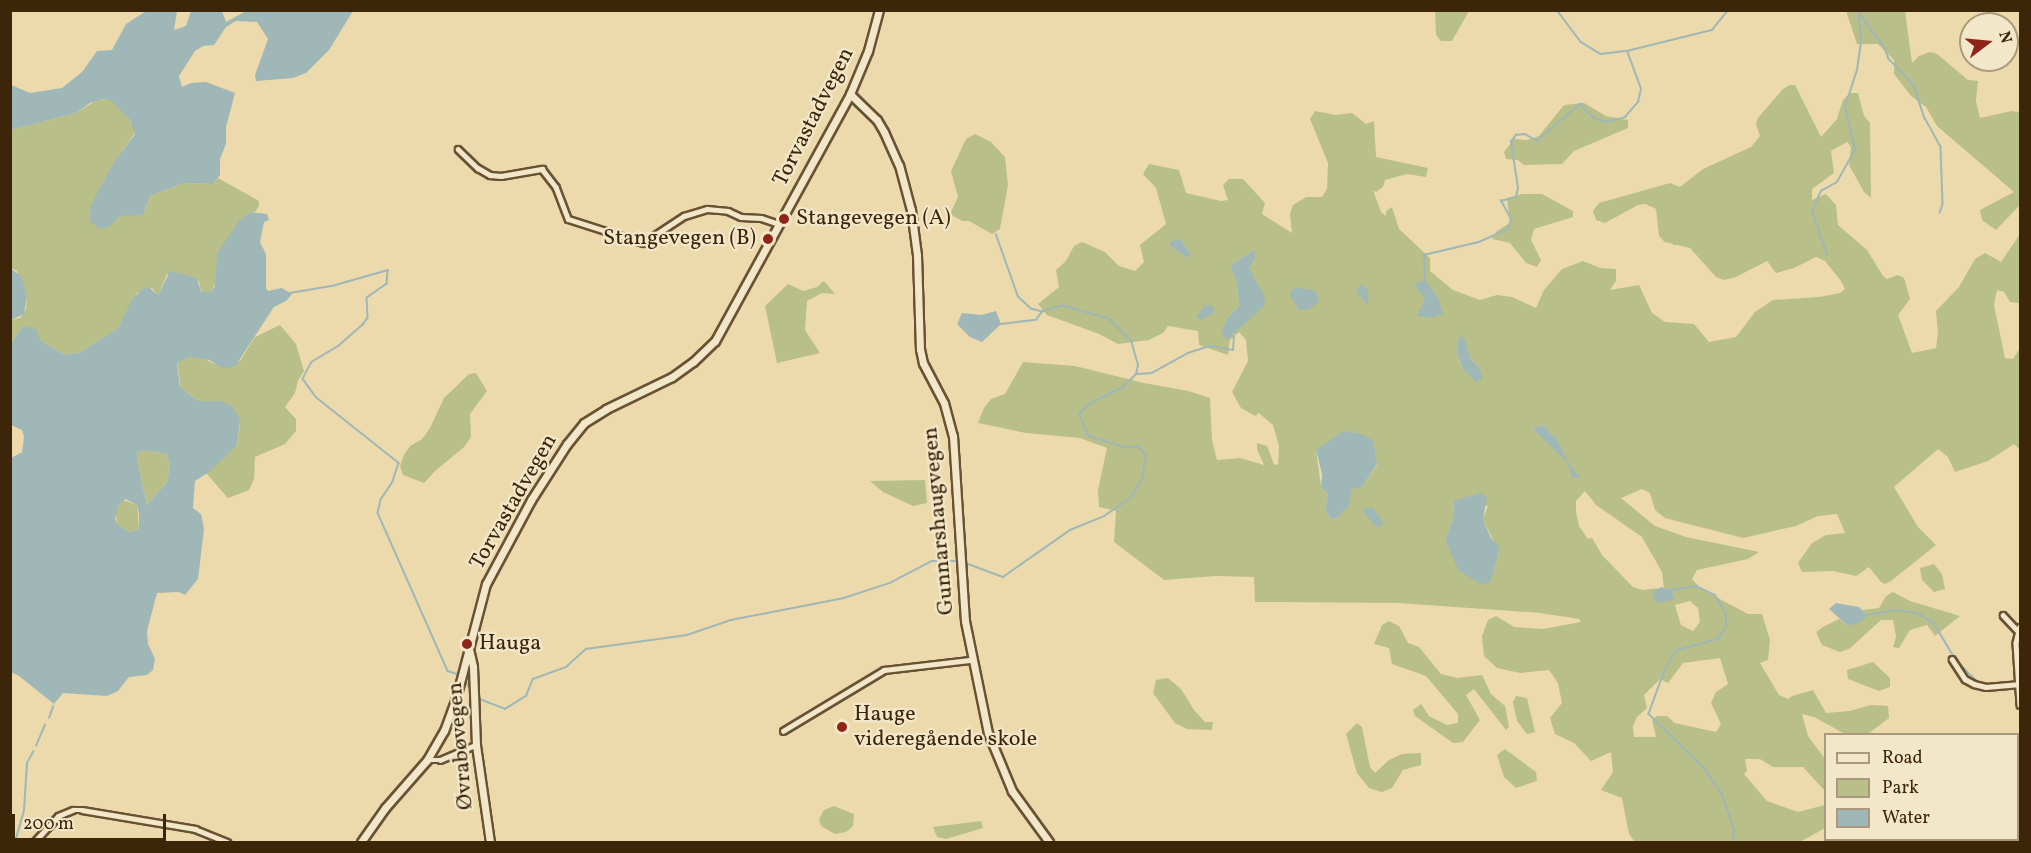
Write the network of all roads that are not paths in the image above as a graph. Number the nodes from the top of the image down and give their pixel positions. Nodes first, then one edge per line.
1 (879, 10) edge
2 (850, 94) junction
3 (458, 149) dead end
4 (779, 224) junction
5 (2003, 615) dead end
6 (2019, 629) edge
7 (469, 647) junction
8 (1952, 659) dead end
9 (971, 660) junction
10 (2020, 684) edge
11 (2020, 705) edge
12 (783, 731) dead end
13 (476, 745) junction
14 (427, 760) junction
15 (34, 843) edge
16 (228, 843) edge
17 (361, 843) edge
18 (490, 843) edge
19 (1049, 843) edge

1 - 2 main road, Torvastadvegen
2 - 4 main road, Torvastadvegen
2 - 9 main road, Gunnarshaugvegen
3 - 4 street
4 - 7 main road, Torvastadvegen
5 - 6 street
6 - 10 street
7 - 13 main road, Øvrabøvegen
7 - 14 main road, Torvastadvegen
8 - 10 street
9 - 12 street
9 - 19 main road, Gunnarshaugvegen
10 - 11 street
13 - 14 street
13 - 18 main road, Øvrabøvegen
14 - 17 main road, Torvastadvegen
15 - 16 street

